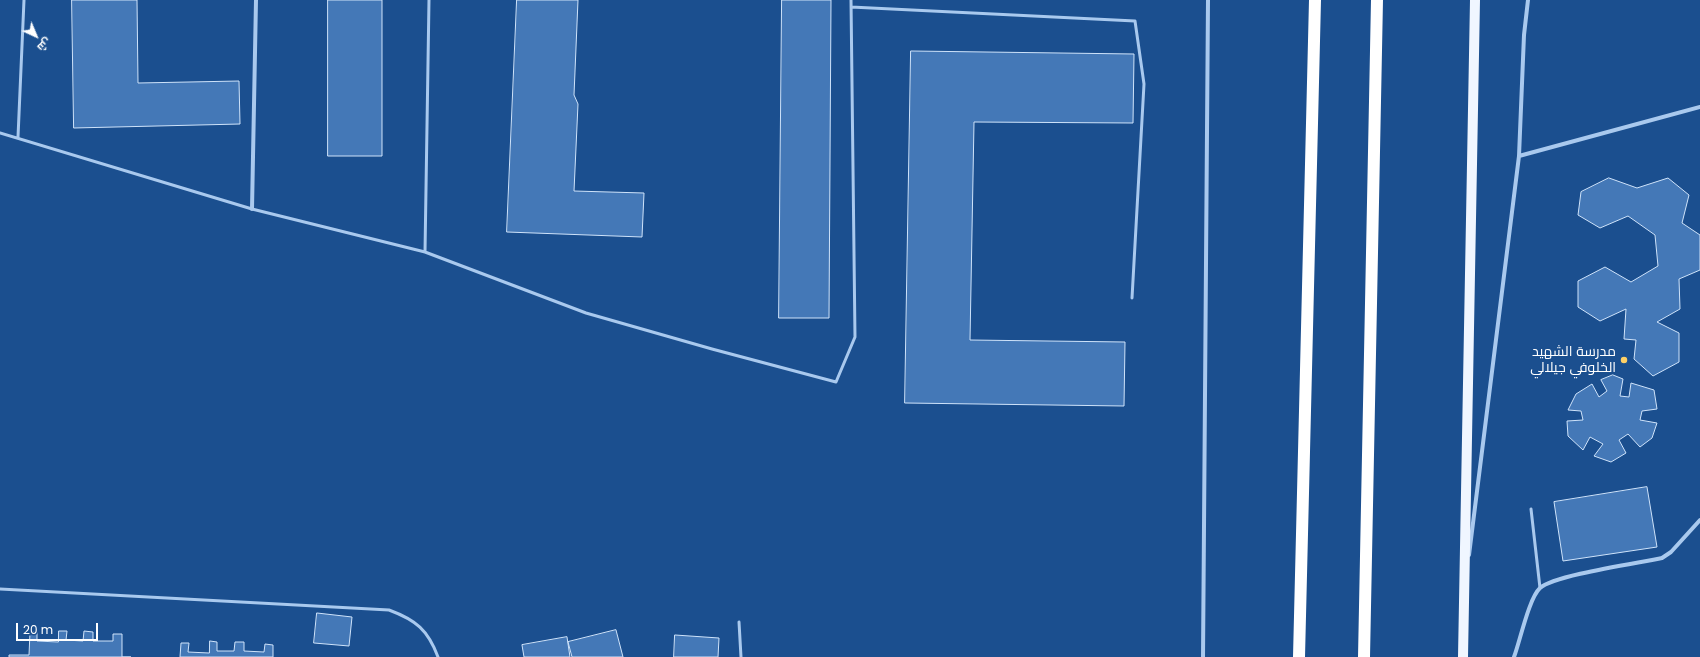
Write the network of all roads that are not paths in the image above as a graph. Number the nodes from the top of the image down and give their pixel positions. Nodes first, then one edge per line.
1 (24, 0) edge
2 (256, 0) edge
3 (429, 0) edge
4 (851, 0) edge
5 (1208, 0) edge
6 (1315, 0) edge
7 (1377, 0) edge
8 (1475, 0) edge
9 (1528, 0) edge
10 (851, 7) junction
11 (1700, 107) edge
12 (0, 133) edge
13 (18, 137) junction
14 (1519, 156) junction
15 (252, 209) junction
16 (425, 252) junction
17 (1132, 298) dead end
18 (1531, 509) dead end
19 (1700, 520) edge
20 (1466, 585) junction
21 (1540, 588) junction
22 (0, 589) edge
23 (738, 622) dead end
24 (438, 657) edge
25 (740, 657) edge
26 (1203, 657) edge
27 (1299, 657) edge
28 (1364, 657) edge
29 (1464, 657) edge
30 (1514, 657) edge

1 - 13 lane
2 - 15 street
3 - 16 lane
4 - 10 lane
5 - 26 street
6 - 27 highway
7 - 28 highway
8 - 20 main road
9 - 14 street
10 - 16 lane
10 - 17 lane
11 - 14 street
12 - 13 lane
13 - 15 lane
14 - 20 street
15 - 16 lane
18 - 21 lane
19 - 21 street
20 - 29 main road
21 - 30 street
22 - 24 lane
23 - 25 lane

